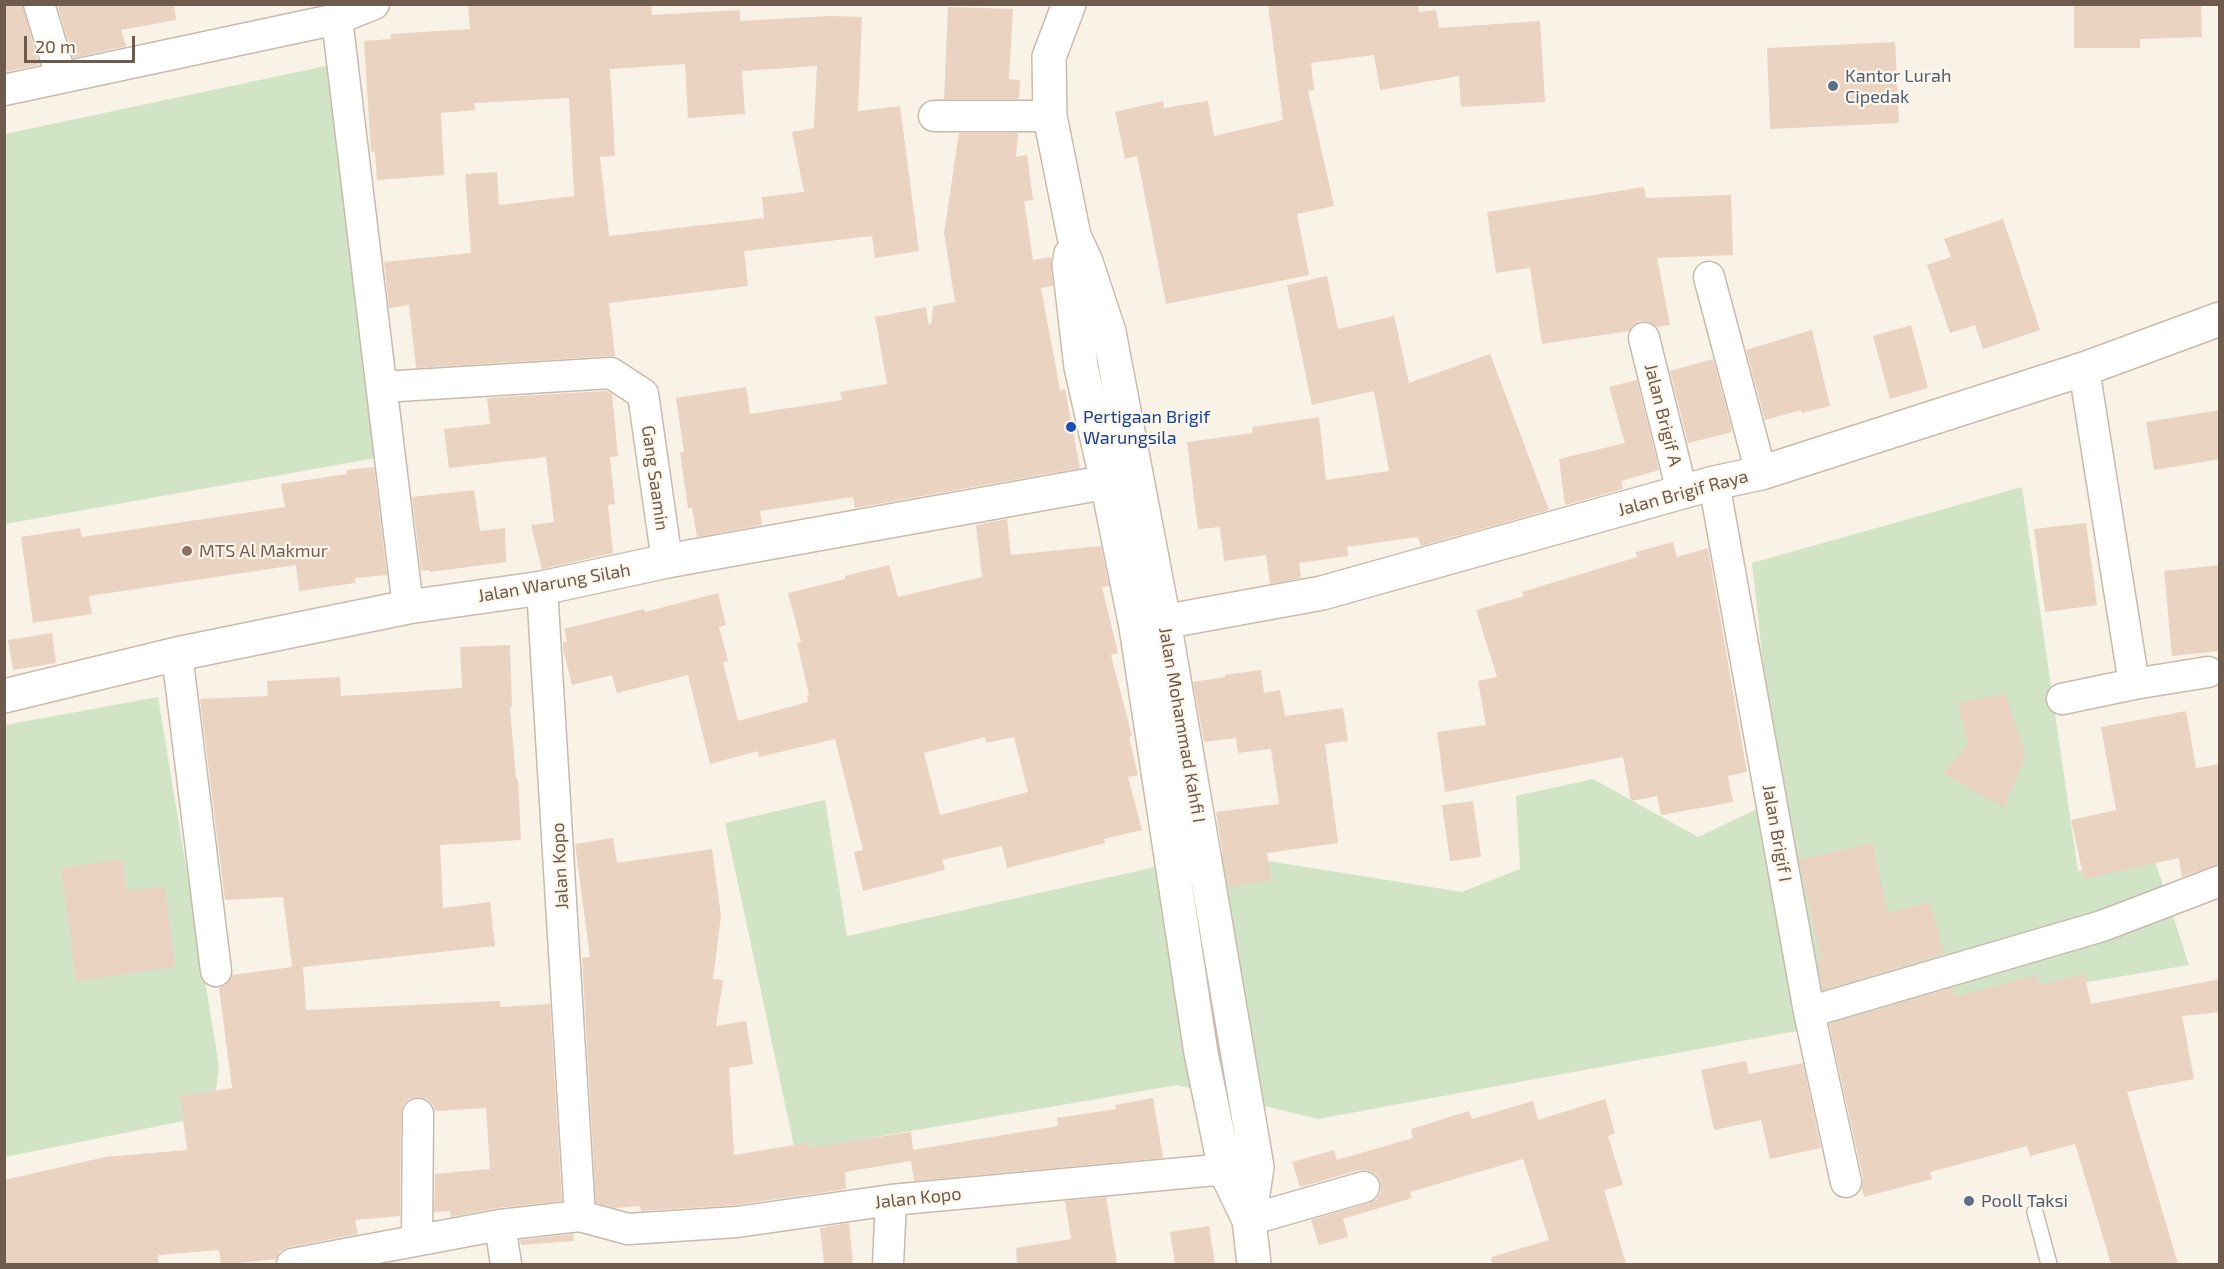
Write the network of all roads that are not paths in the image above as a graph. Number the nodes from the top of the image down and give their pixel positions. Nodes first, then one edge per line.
1 (39, 4) edge
2 (374, 4) edge
3 (1069, 4) edge
4 (337, 19) junction
5 (61, 77) junction
6 (4, 90) edge
7 (934, 116) dead end
8 (1050, 116) junction
9 (1074, 236) junction
10 (1709, 277) dead end
11 (2220, 319) edge
12 (1644, 338) dead end
13 (2084, 369) junction
14 (382, 387) junction
15 (1761, 473) junction
16 (1107, 482) junction
17 (1714, 483) junction
18 (1683, 492) junction
19 (667, 561) junction
20 (542, 588) junction
21 (408, 607) junction
22 (1150, 624) junction
23 (177, 654) junction
24 (2208, 672) dead end
25 (2134, 684) junction
26 (4, 696) edge
27 (2062, 699) dead end
28 (2220, 881) edge
29 (216, 971) dead end
30 (1809, 1012) junction
31 (418, 1114) dead end
32 (1257, 1167) junction
33 (1225, 1170) junction
34 (1846, 1182) dead end
35 (1364, 1187) dead end
36 (891, 1200) junction
37 (2035, 1212) dead end
38 (580, 1216) junction
39 (1249, 1220) junction
40 (500, 1225) junction
41 (417, 1240) junction
42 (292, 1264) edge
43 (506, 1264) edge
44 (888, 1264) edge
45 (1254, 1264) edge
46 (2049, 1264) edge

1 - 5 street
2 - 4 street
3 - 8 main road, Jalan Mohammad Kahfi I
4 - 5 street
4 - 14 street
5 - 6 street
7 - 8 street
8 - 9 main road, Jalan Mohammad Kahfi I
9 - 16 main road, Jalan Mohammad Kahfi I
9 - 22 main road, Jalan Mohammad Kahfi I
10 - 15 street
11 - 13 main road, Jalan Brigif Raya
12 - 18 street, Jalan Brigif A
13 - 15 main road, Jalan Brigif Raya
13 - 25 street
14 - 19 street, Gang Saamin
14 - 21 street
15 - 17 main road, Jalan Brigif Raya
16 - 19 main road, Jalan Warung Silah
16 - 22 main road, Jalan Mohammad Kahfi I
17 - 18 main road, Jalan Brigif Raya
17 - 30 street, Jalan Brigif I
18 - 22 main road, Jalan Brigif Raya
19 - 20 main road, Jalan Warung Silah
20 - 21 main road, Jalan Warung Silah
20 - 38 street, Jalan Kopo
21 - 23 main road, Jalan Warung Silah
22 - 32 main road, Jalan Mohammad Kahfi I
22 - 33 main road, Jalan Mohammad Kahfi I
23 - 26 main road, Jalan Warung Silah
23 - 29 street
24 - 25 street
25 - 27 street
28 - 30 street
30 - 34 street, Jalan Brigif I
31 - 41 street
32 - 33 street, Jalan Kopo
32 - 39 main road, Jalan Mohammad Kahfi I
33 - 36 street, Jalan Kopo
33 - 39 main road, Jalan Mohammad Kahfi I
35 - 39 street
36 - 38 street, Jalan Kopo
36 - 44 street
37 - 46 lane
38 - 40 street, Jalan Kopo
39 - 45 main road, Jalan Mohammad Kahfi I
40 - 41 street, Jalan Kopo
40 - 43 street
41 - 42 street, Jalan Kopo

